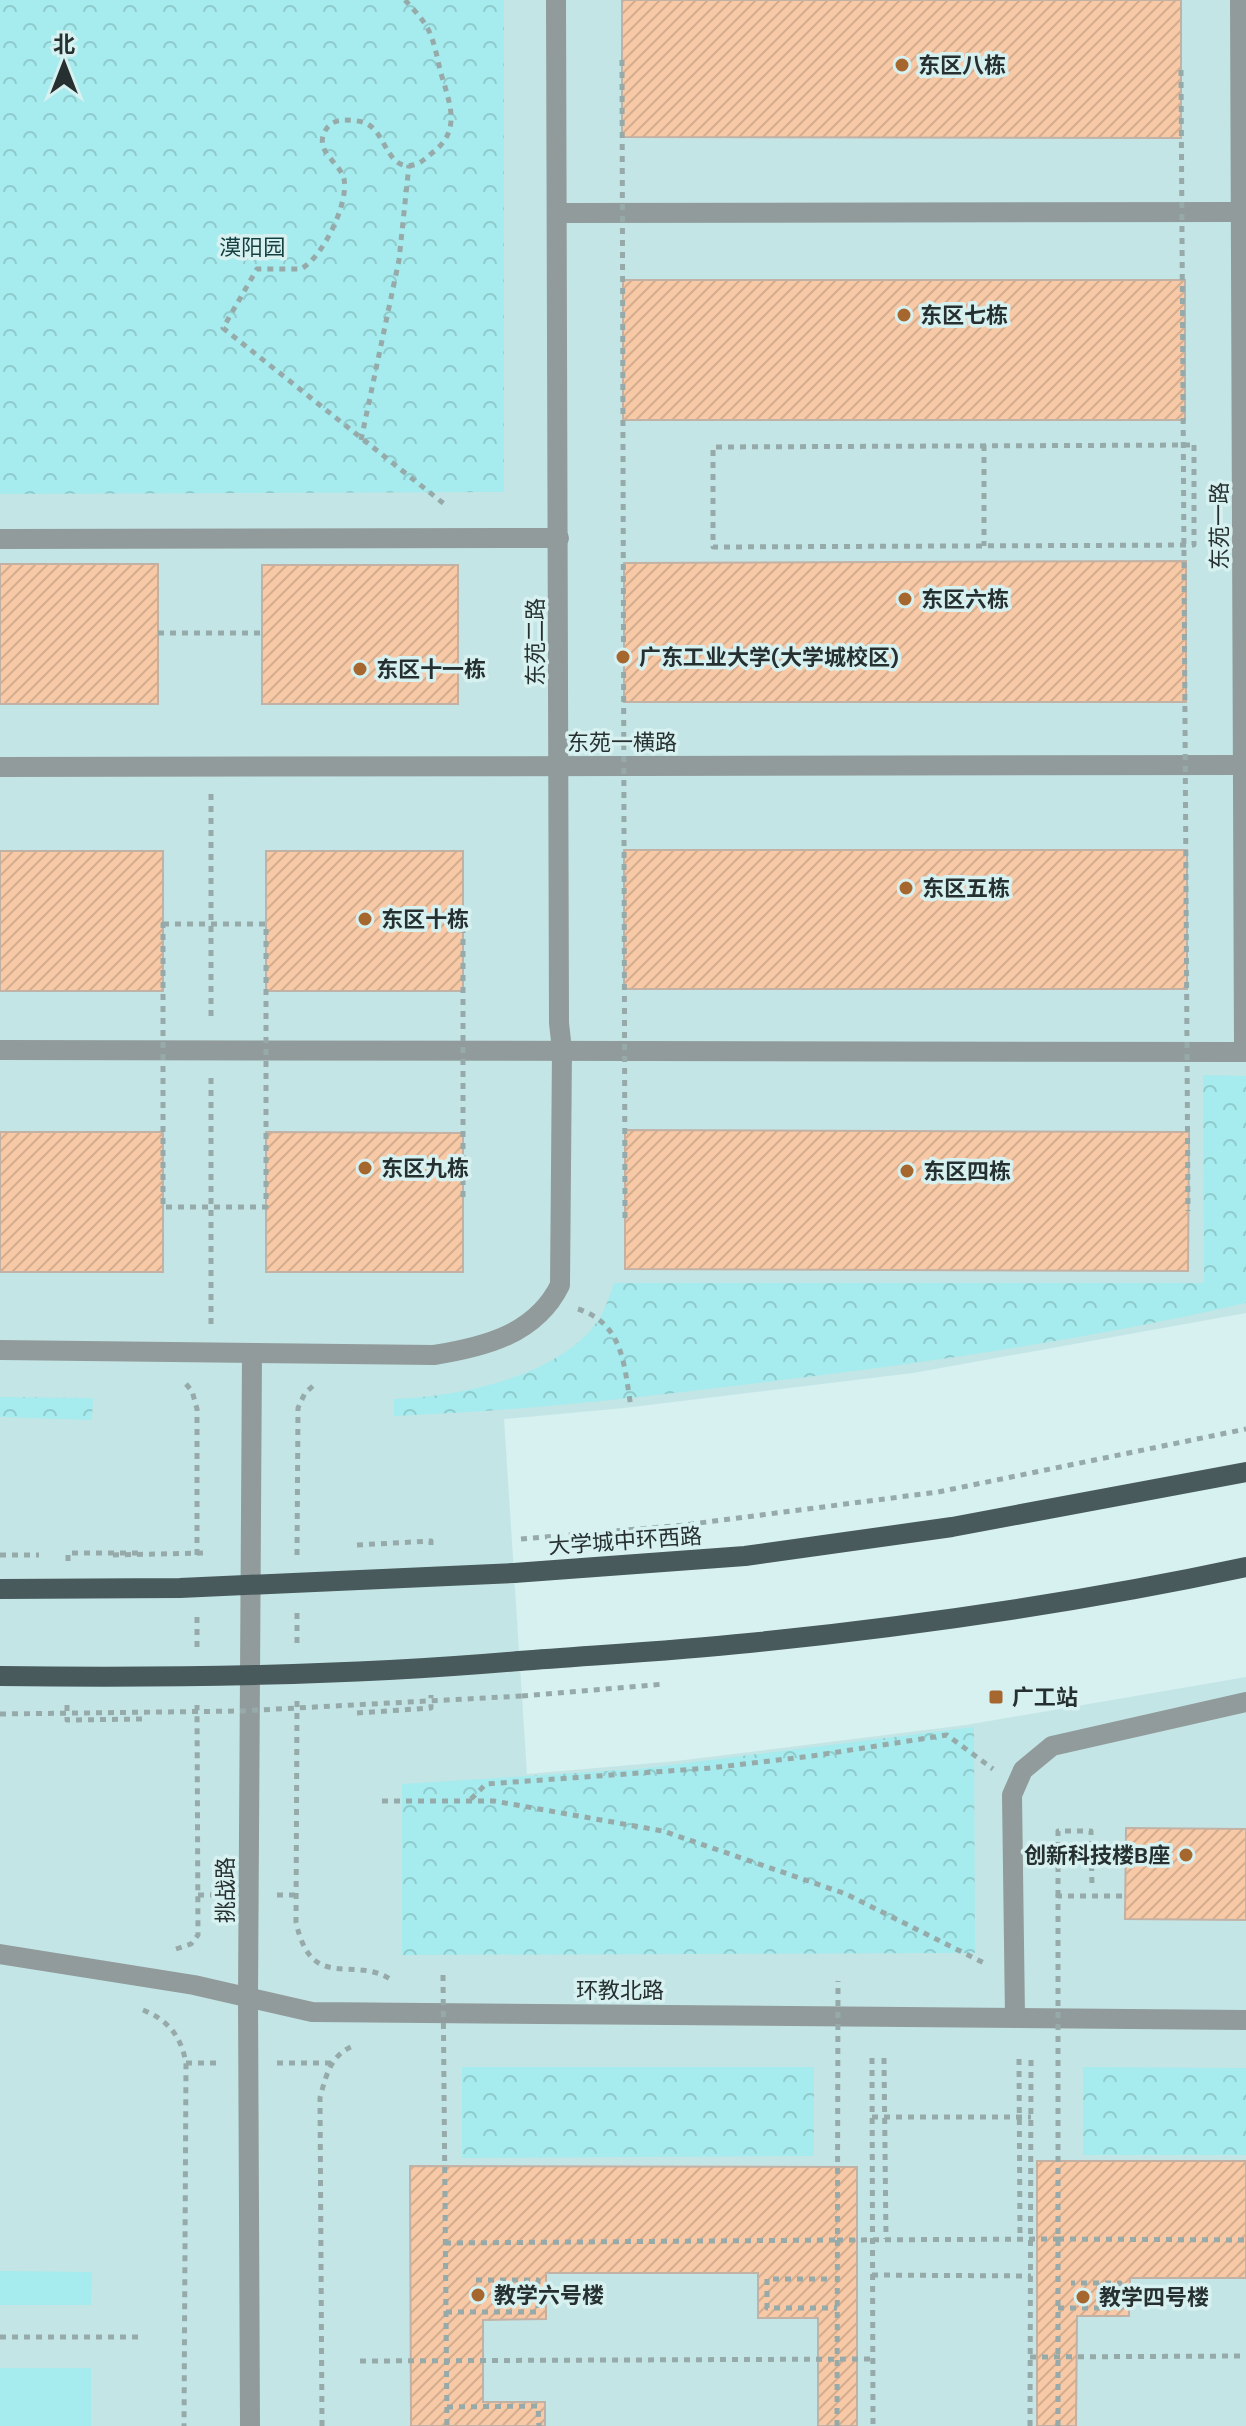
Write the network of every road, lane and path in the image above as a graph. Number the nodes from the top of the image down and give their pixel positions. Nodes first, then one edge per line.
1 (405, 0) edge
2 (556, 0) edge
3 (1240, 0) edge
4 (622, 60) dead end
5 (1181, 70) dead end
6 (409, 165) junction
7 (1243, 212) edge
8 (558, 213) junction
9 (361, 440) junction
10 (984, 445) junction
11 (1194, 500) junction
12 (1206, 500) dead end
13 (559, 538) junction
14 (0, 539) edge
15 (488, 539) junction
16 (984, 546) junction
17 (158, 633) dead end
18 (262, 633) dead end
19 (1245, 765) edge
20 (560, 766) junction
21 (0, 767) edge
22 (211, 789) dead end
23 (211, 856) dead end
24 (463, 915) dead end
25 (163, 924) joint
26 (0, 1050) edge
27 (562, 1050) junction
28 (1245, 1052) edge
29 (463, 1203) dead end
30 (1188, 1211) dead end
31 (625, 1218) dead end
32 (211, 1274) dead end
33 (589, 1312) dead end
34 (211, 1316) dead end
35 (0, 1350) edge
36 (252, 1353) junction
37 (631, 1407) dead end
38 (1246, 1429) edge
39 (1246, 1472) edge
40 (512, 1539) dead end
41 (357, 1545) dead end
42 (348, 1548) dead end
43 (303, 1550) dead end
44 (289, 1551) dead end
45 (68, 1553) dead end
46 (142, 1553) dead end
47 (214, 1553) dead end
48 (0, 1555) edge
49 (41, 1555) dead end
50 (55, 1555) dead end
51 (1246, 1567) edge
52 (0, 1589) edge
53 (0, 1676) edge
54 (1246, 1702) edge
55 (431, 1708) dead end
56 (357, 1713) dead end
57 (142, 1719) dead end
58 (67, 1720) dead end
59 (985, 1762) dead end
60 (470, 1799) junction
61 (382, 1801) dead end
62 (1092, 1887) dead end
63 (198, 1895) dead end
64 (225, 1895) dead end
65 (270, 1895) dead end
66 (296, 1895) dead end
67 (1058, 1896) junction
68 (1125, 1896) dead end
69 (0, 1954) edge
70 (987, 1964) dead end
71 (443, 1975) dead end
72 (838, 1981) dead end
73 (248, 1997) junction
74 (140, 2009) dead end
75 (1015, 2017) junction
76 (1246, 2020) edge
77 (365, 2042) dead end
78 (872, 2058) dead end
79 (884, 2058) dead end
80 (1019, 2059) dead end
81 (1031, 2059) dead end
82 (186, 2063) junction
83 (225, 2063) dead end
84 (272, 2063) dead end
85 (332, 2063) junction
86 (885, 2116) junction
87 (872, 2117) junction
88 (1020, 2117) junction
89 (1031, 2117) junction
90 (886, 2239) junction
91 (1058, 2239) junction
92 (837, 2240) junction
93 (1020, 2240) junction
94 (1246, 2240) edge
95 (445, 2243) junction
96 (872, 2275) junction
97 (1031, 2276) junction
98 (827, 2279) dead end
99 (474, 2280) dead end
100 (1071, 2283) dead end
101 (837, 2308) junction
102 (1058, 2308) junction
103 (446, 2312) junction
104 (0, 2337) edge
105 (142, 2337) dead end
106 (1246, 2356) edge
107 (1030, 2357) junction
108 (873, 2359) junction
109 (360, 2361) dead end
110 (447, 2407) junction
111 (184, 2426) edge
112 (250, 2426) edge
113 (322, 2426) edge
114 (447, 2426) edge
115 (539, 2426) edge
116 (837, 2426) edge
117 (873, 2426) edge
118 (1030, 2426) edge
119 (1058, 2426) edge

1 - 6 path
2 - 8 street, 东苑二路
3 - 7 street, 东苑一路
4 - 31 path, bridge
5 - 30 path, bridge
6 - 9 path
6 - 9 path
7 - 8 street
7 - 19 street, 东苑一路
8 - 13 street, 东苑二路
9 - 15 path
10 - 11 path
10 - 16 path
10 - 16 path
11 - 12 path
11 - 16 path
13 - 15 street
13 - 20 street, 东苑二路
14 - 15 street
17 - 18 path
19 - 20 street, 东苑一横路
19 - 28 street, 东苑一路
20 - 21 street, 东苑一横路
20 - 27 street, 东苑二路
22 - 23 path
24 - 29 path, bridge
25 - 25 path, bridge
26 - 27 street
27 - 28 street
27 - 36 street, 东苑二路
32 - 34 path
33 - 37 path
35 - 36 street
36 - 73 street, 挑战路
38 - 40 path
39 - 52 main road, 大学城中环西路, bridge
41 - 42 path
43 - 44 path
45 - 46 path
47 - 50 path, bridge
48 - 49 path, bridge
51 - 53 main road, bridge
54 - 75 street
55 - 56 path
57 - 58 path
59 - 60 path
60 - 61 path
60 - 70 path
62 - 67 path
63 - 64 path
65 - 66 path
67 - 68 path, bridge
67 - 91 path, bridge
69 - 73 street, 环教北路
71 - 95 path, bridge
72 - 92 path, bridge
73 - 75 street, 环教北路
73 - 112 street, 挑战路
74 - 82 path
75 - 76 street, 环教北路
77 - 85 path
78 - 87 path
79 - 86 path
80 - 88 path
81 - 89 path
82 - 83 path
82 - 111 path
84 - 85 path
85 - 113 path
86 - 87 path
86 - 88 path
86 - 90 path
87 - 96 path
88 - 89 path
88 - 93 path
89 - 97 path
90 - 92 path, bridge
90 - 93 path, bridge
91 - 93 path, bridge
91 - 94 path
91 - 102 path, bridge
92 - 95 path
92 - 101 path, bridge
95 - 103 path, bridge
96 - 97 path
96 - 108 path
97 - 107 path
98 - 101 path
99 - 103 path
100 - 102 path
101 - 116 path, bridge
102 - 119 path, bridge
103 - 110 path, bridge
104 - 105 path
106 - 107 path
107 - 118 path
108 - 109 path
108 - 117 path
110 - 114 path, bridge
110 - 115 path

